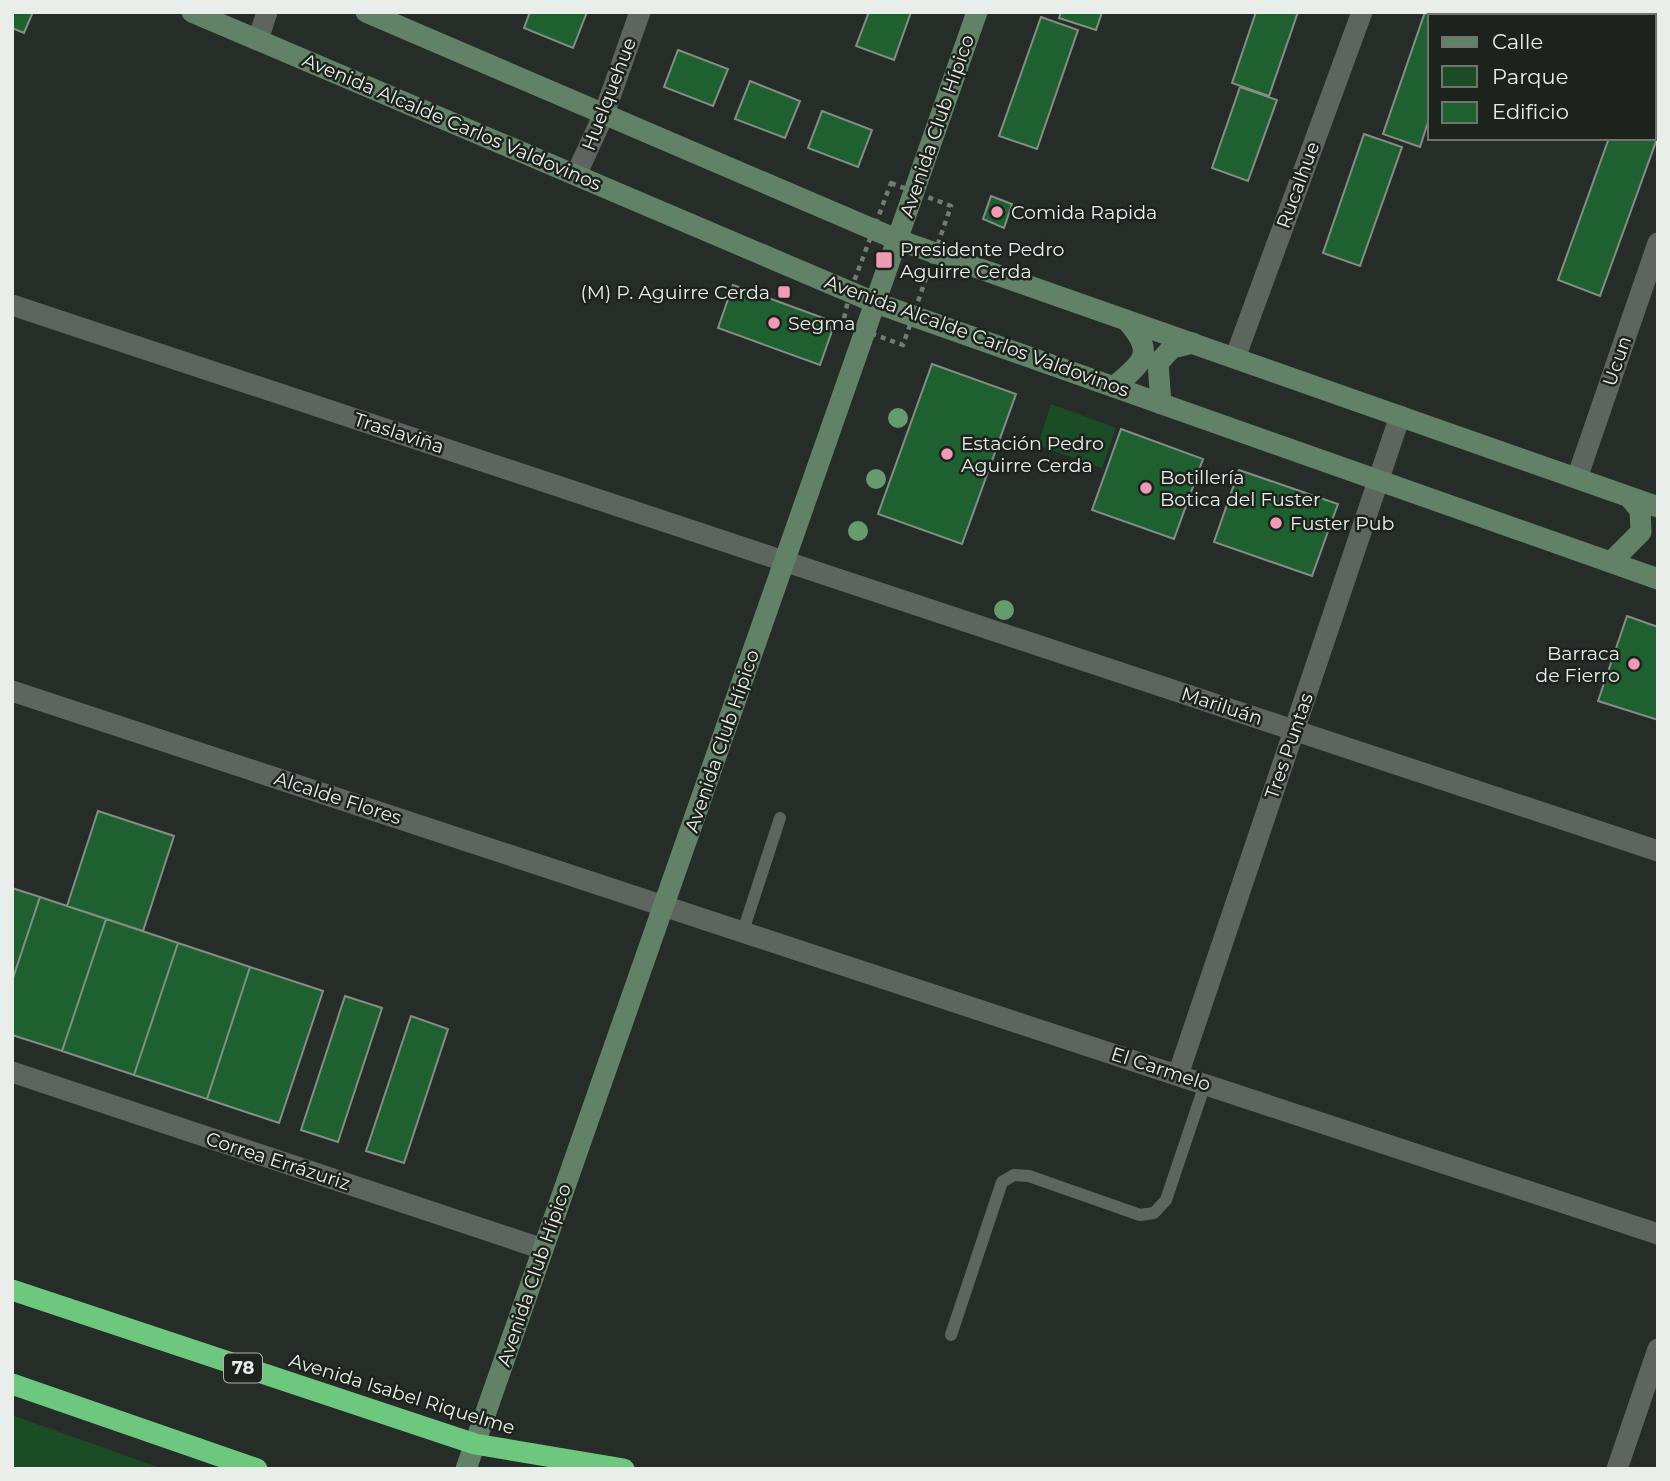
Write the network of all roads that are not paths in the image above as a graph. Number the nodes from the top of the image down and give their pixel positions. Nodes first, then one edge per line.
1 (192, 12) edge
2 (267, 12) edge
3 (366, 12) edge
4 (640, 12) edge
5 (977, 12) edge
6 (1362, 12) edge
7 (389, 17) edge
8 (258, 40) junction
9 (604, 114) junction
10 (576, 175) junction
11 (898, 240) junction
12 (1658, 243) edge
13 (876, 303) junction
14 (12, 305) edge
15 (1126, 320) junction
16 (1193, 343) junction
17 (1235, 358) junction
18 (1114, 387) junction
19 (1161, 404) junction
20 (1400, 416) junction
21 (1577, 478) junction
22 (1378, 481) junction
23 (1629, 497) junction
24 (1658, 507) edge
25 (786, 561) junction
26 (1611, 562) junction
27 (1658, 579) edge
28 (12, 691) edge
29 (1294, 730) junction
30 (780, 818) dead end
31 (1658, 851) edge
32 (665, 905) junction
33 (743, 931) junction
34 (12, 1072) edge
35 (1178, 1075) junction
36 (1205, 1084) junction
37 (1658, 1234) edge
38 (543, 1249) junction
39 (12, 1290) edge
40 (951, 1335) dead end
41 (1658, 1349) edge
42 (12, 1384) edge
43 (475, 1444) junction
44 (257, 1469) edge
45 (466, 1469) edge
46 (624, 1469) edge
47 (1617, 1469) edge

1 - 8 main road, Avenida Alcalde Carlos Valdovinos
2 - 8 street
3 - 7 main road
4 - 9 street, Huelquehue
5 - 11 main road, Avenida Club Hípico
6 - 17 street, Rucalhue
7 - 9 main road
8 - 10 main road, Avenida Alcalde Carlos Valdovinos
9 - 10 street, Huelquehue
9 - 11 main road
10 - 13 main road, Avenida Alcalde Carlos Valdovinos
11 - 13 main road, Avenida Club Hípico
11 - 15 main road
12 - 21 street, Ucun
13 - 18 main road, Avenida Alcalde Carlos Valdovinos
13 - 25 main road, Avenida Club Hípico
14 - 25 street, Traslaviña
15 - 16 main road
15 - 18 main road
16 - 17 main road
16 - 19 main road
17 - 20 main road
18 - 19 main road, Avenida Alcalde Carlos Valdovinos
19 - 22 main road, Avenida Alcalde Carlos Valdovinos
20 - 21 main road
20 - 22 street, Tres Puntas
21 - 23 main road
22 - 26 main road, Avenida Alcalde Carlos Valdovinos
22 - 29 street, Tres Puntas
23 - 24 main road
23 - 26 main road
25 - 29 street, Mariluán
25 - 32 main road, Avenida Club Hípico
26 - 27 main road, Avenida Alcalde Carlos Valdovinos
28 - 32 street, Alcalde Flores
29 - 31 street, Mariluán
29 - 35 street, Tres Puntas
30 - 33 lane
32 - 33 street, El Carmelo
32 - 38 main road, Avenida Club Hípico
33 - 35 street, El Carmelo
34 - 38 street, Correa Errázuriz
35 - 36 street, El Carmelo
36 - 37 street, El Carmelo
36 - 40 lane
38 - 43 main road, Avenida Club Hípico
39 - 43 highway, Avenida Isabel Riquelme / 78
41 - 47 street
42 - 44 highway
43 - 45 main road, Avenida Club Hípico
43 - 46 highway, Avenida Isabel Riquelme / 78

